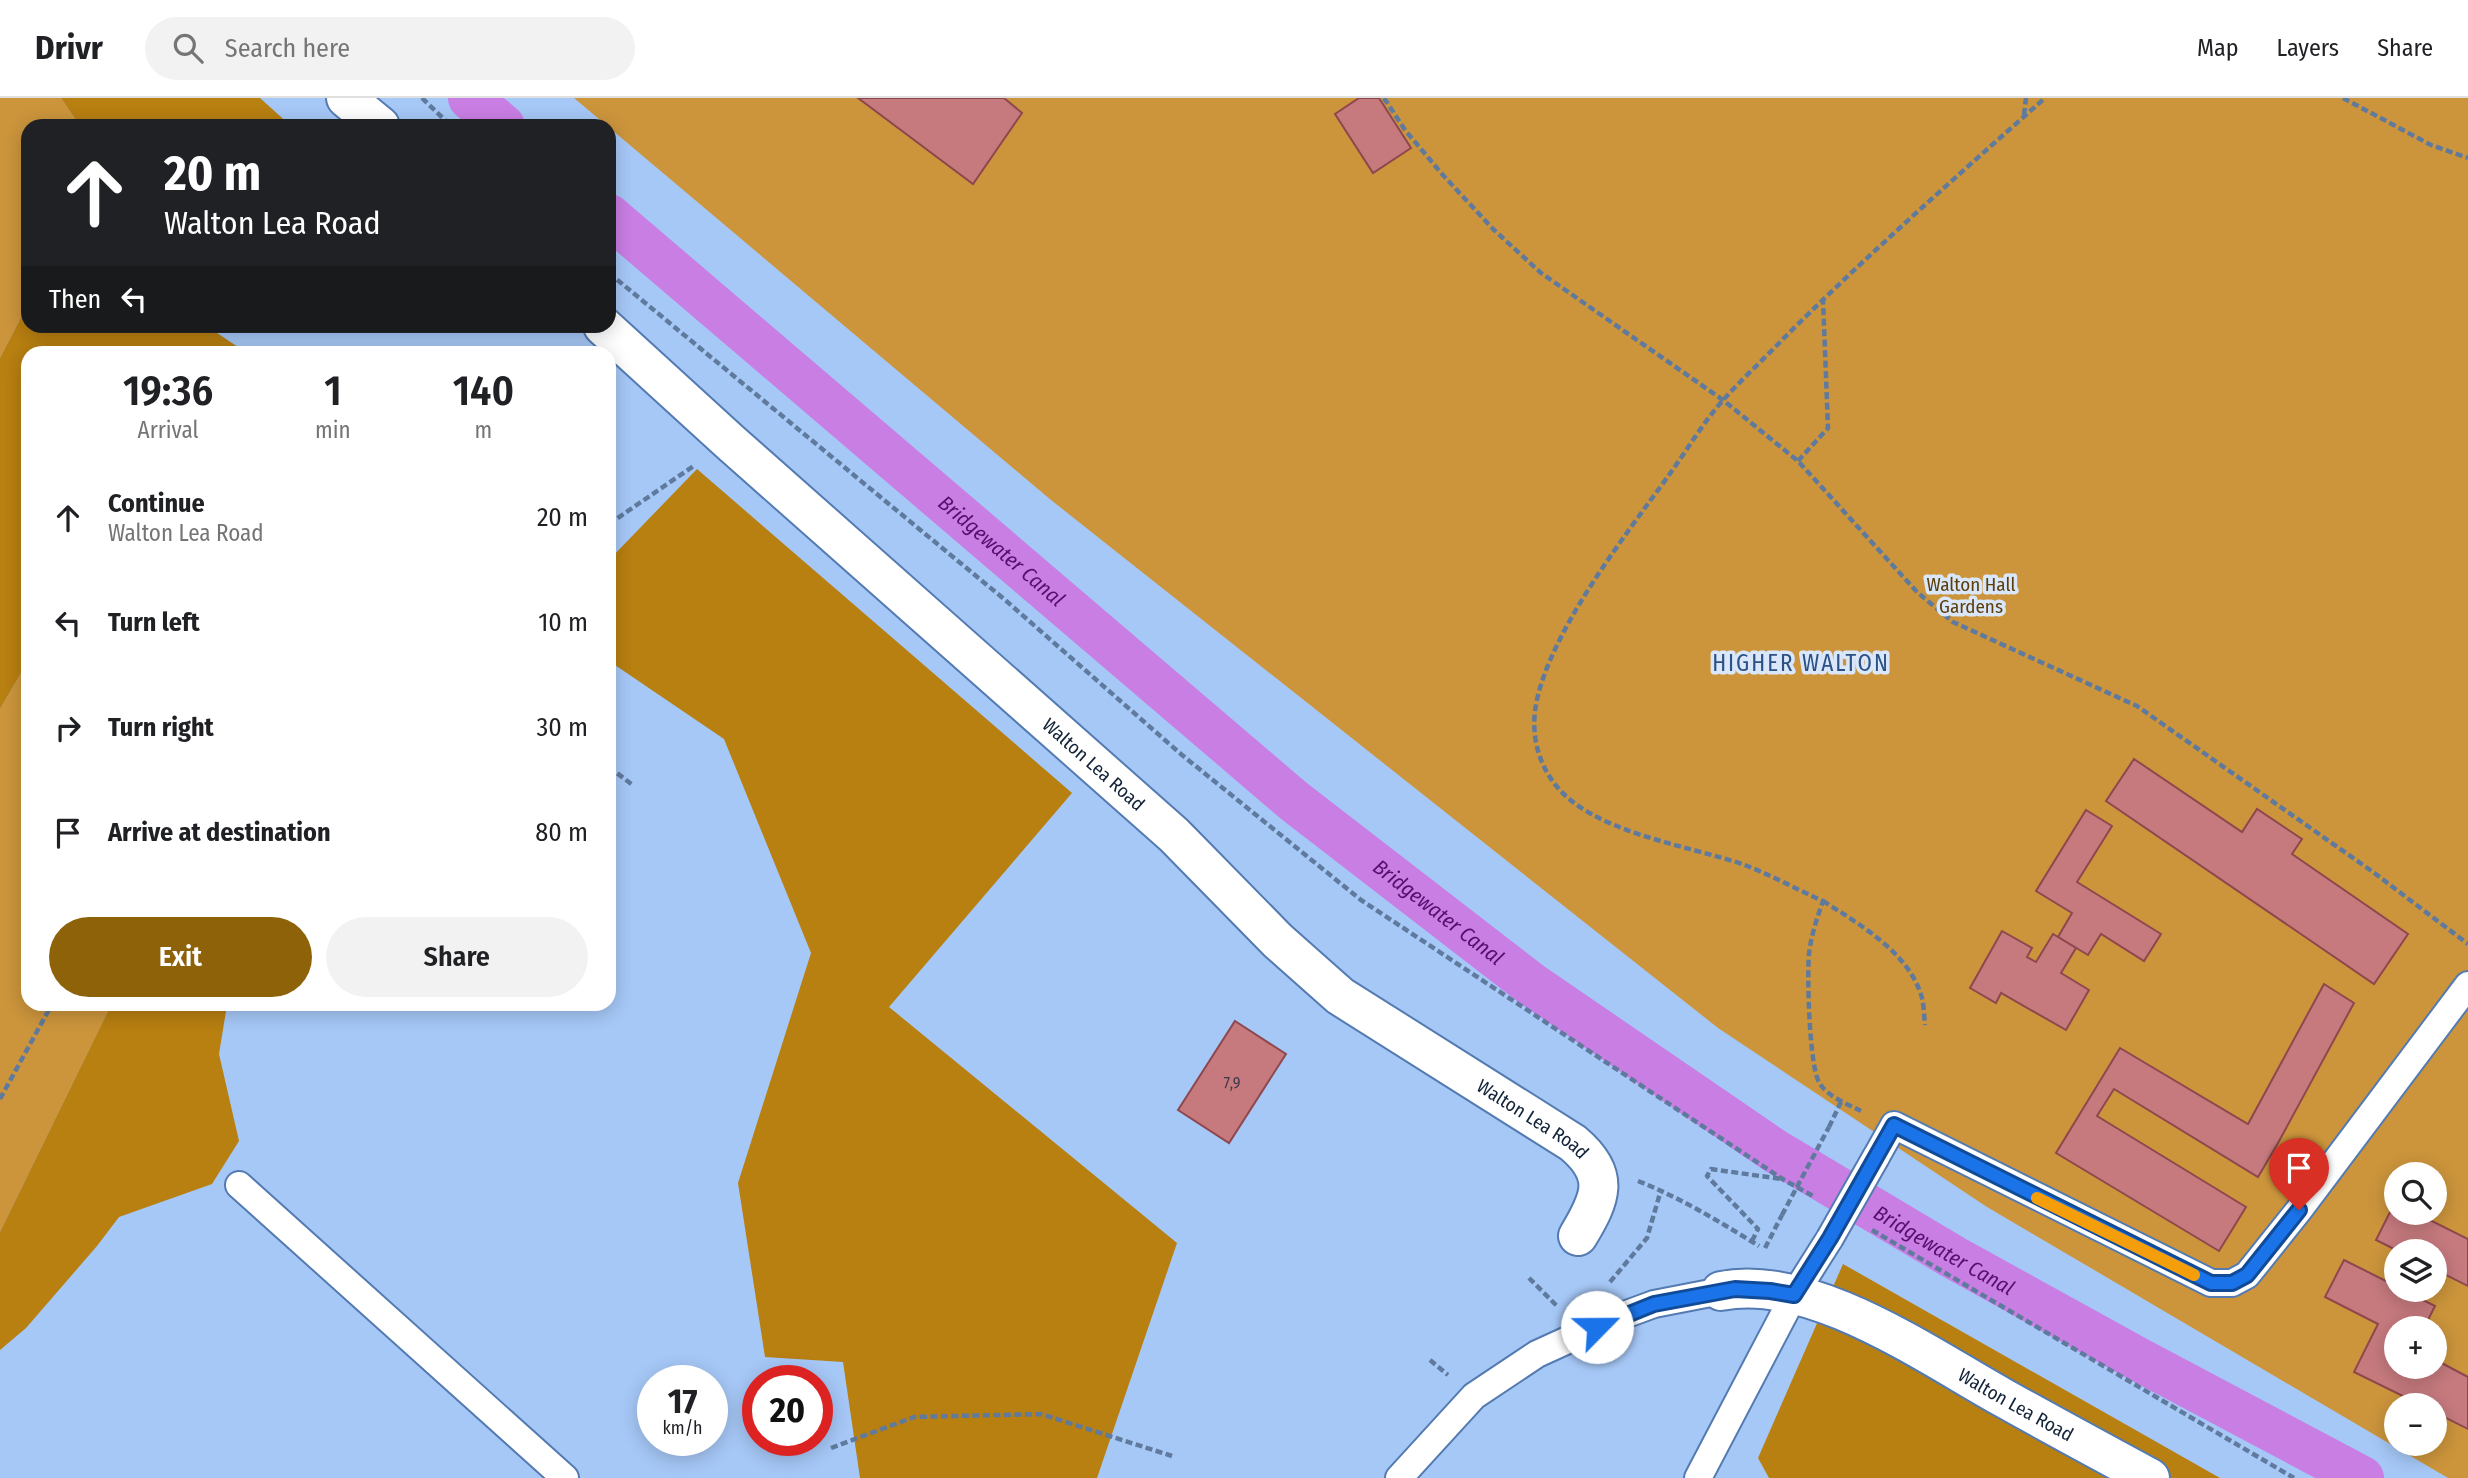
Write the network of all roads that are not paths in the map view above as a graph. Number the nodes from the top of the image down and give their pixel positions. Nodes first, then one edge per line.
1 (346, 98) edge
2 (372, 119) edge
3 (611, 333) edge
4 (2468, 985) edge
5 (239, 1185) dead end
6 (1578, 1236) dead end
7 (1800, 1285) junction
8 (1721, 1292) joint
9 (565, 1478) edge
10 (1399, 1478) edge
11 (1698, 1478) edge
12 (2151, 1478) edge

1 - 2 street
3 - 6 street, Walton Lea Road
4 - 7 lane, bridge
5 - 9 lane
7 - 8 street, Walton Lea Road
7 - 11 lane
7 - 12 street, Walton Lea Road
8 - 10 lane

